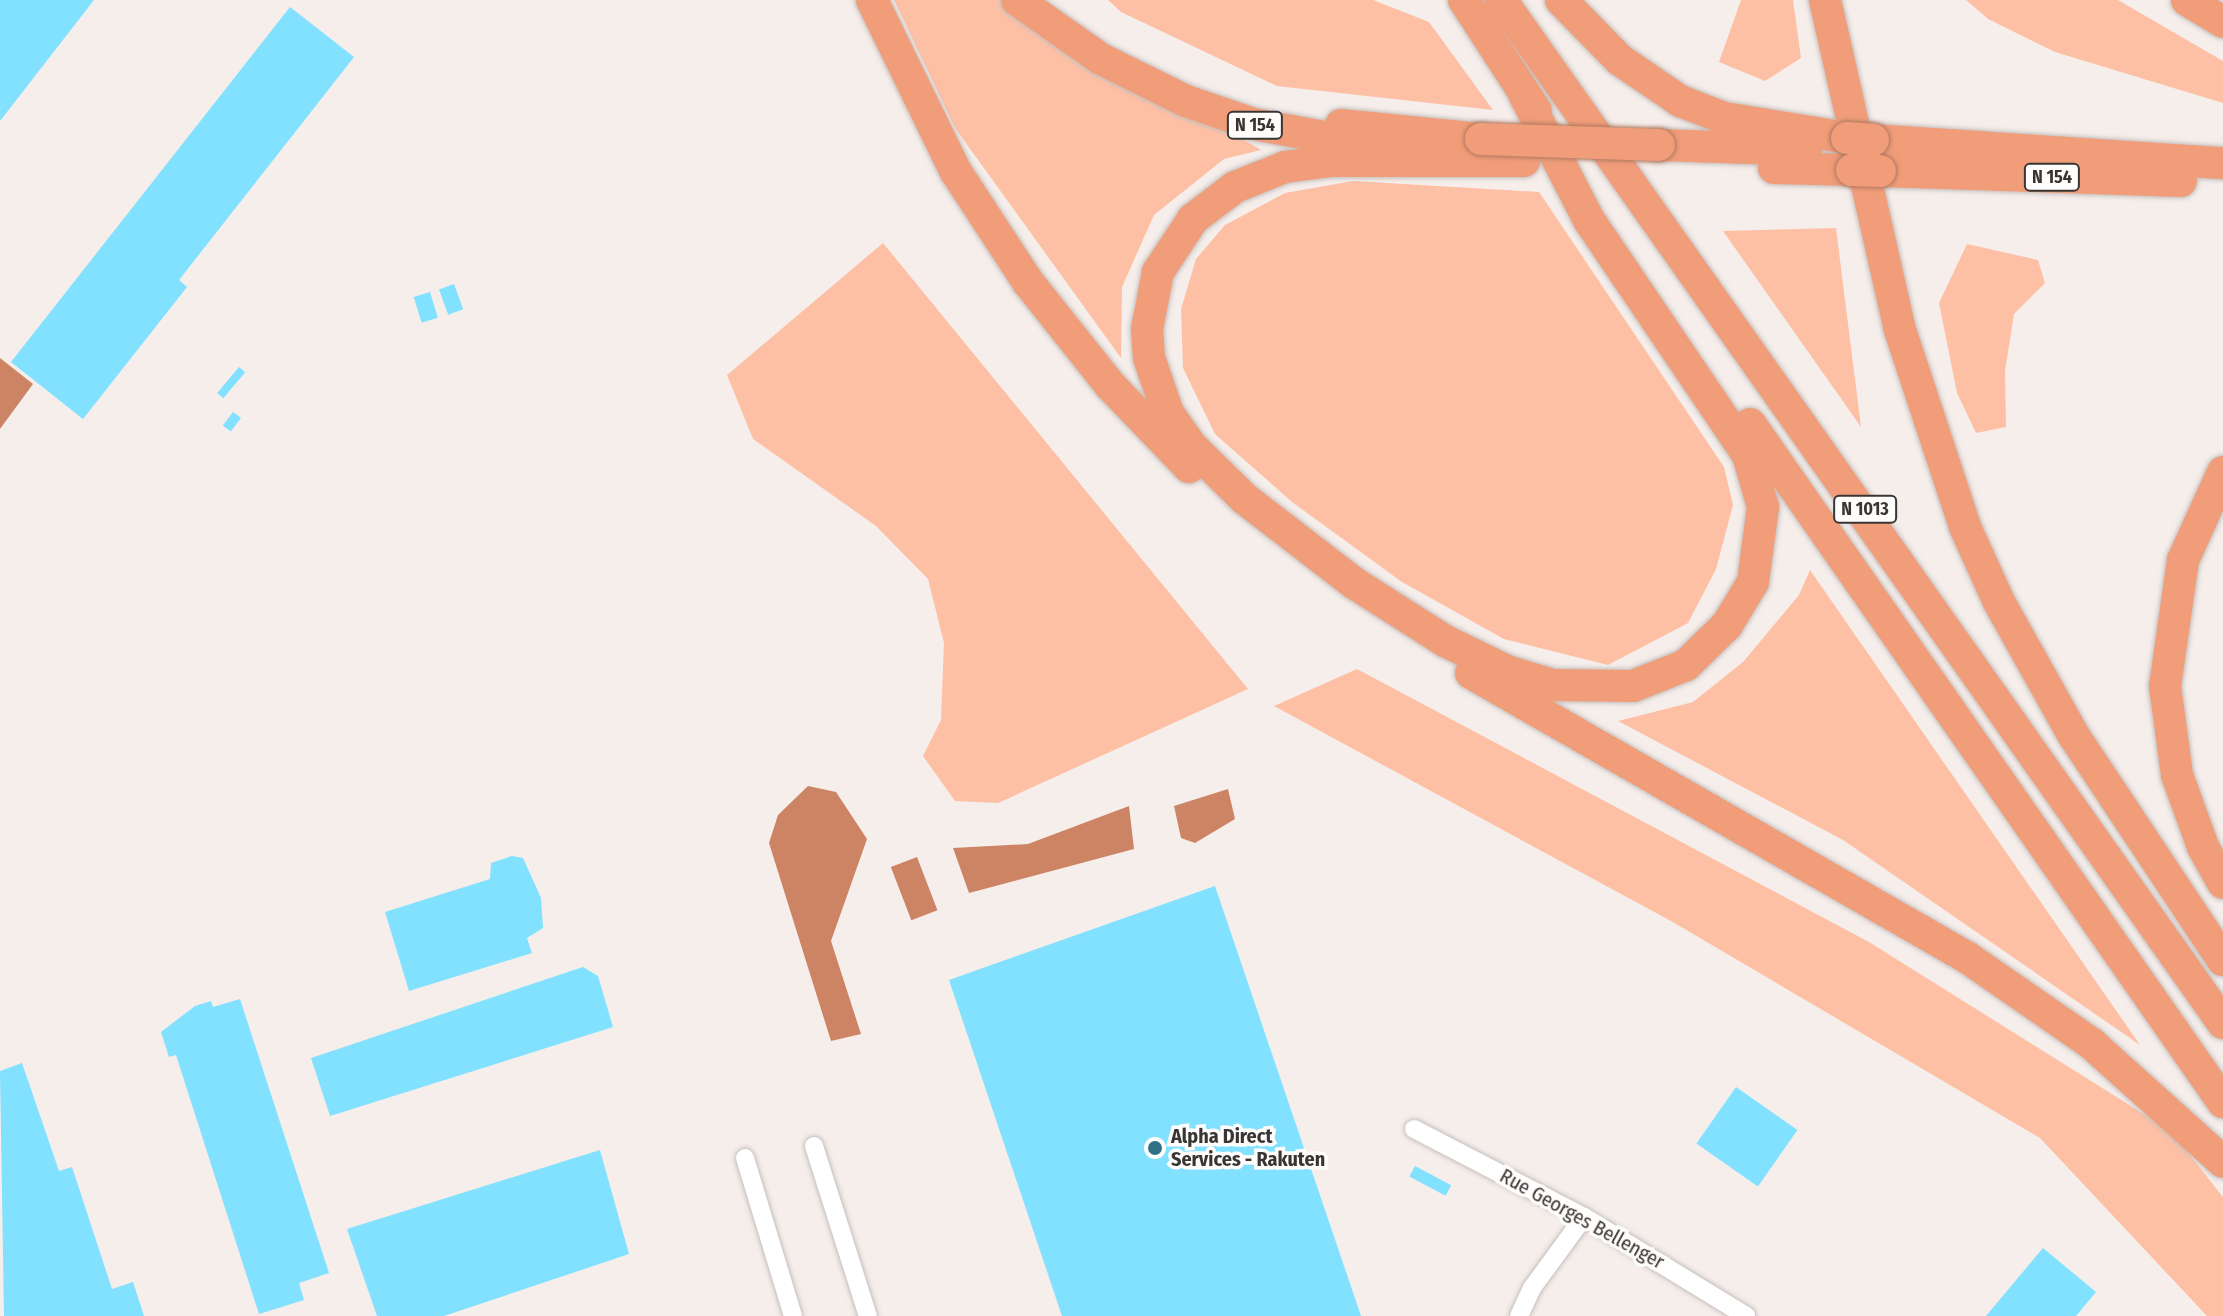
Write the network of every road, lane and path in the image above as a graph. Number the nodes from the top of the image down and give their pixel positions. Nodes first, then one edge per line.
1 (872, 0) edge
2 (1017, 0) edge
3 (1044, 0) edge
4 (1464, 0) edge
5 (1501, 0) edge
6 (1561, 0) edge
7 (1825, 0) edge
8 (2187, 0) edge
9 (2223, 22) edge
10 (1525, 96) junction
11 (1863, 154) junction
12 (1665, 155) junction
13 (1524, 161) junction
14 (2209, 162) edge
15 (2223, 183) edge
16 (2223, 472) edge
17 (2223, 883) edge
18 (2223, 960) edge
19 (2223, 1023) edge
20 (2223, 1102) edge
21 (1414, 1129) dead end
22 (814, 1146) dead end
23 (745, 1158) dead end
24 (2223, 1162) edge
25 (1584, 1217) junction
26 (793, 1316) edge
27 (868, 1316) edge
28 (1519, 1316) edge
29 (1746, 1316) edge

1 - 24 highway
2 - 13 highway, N 154
3 - 12 highway, N 154, bridge
4 - 10 highway, N 1013
5 - 19 highway, N 1013
6 - 11 highway
7 - 18 highway
8 - 9 highway
10 - 13 highway
10 - 20 highway, N 1013
11 - 12 highway, N 154
11 - 14 highway, N 154
11 - 15 highway, N 154
12 - 13 highway, N 154
16 - 17 highway
21 - 25 street, Rue Georges Bellenger
22 - 27 street
23 - 26 street
25 - 28 street
25 - 29 street, Rue Georges Bellenger

